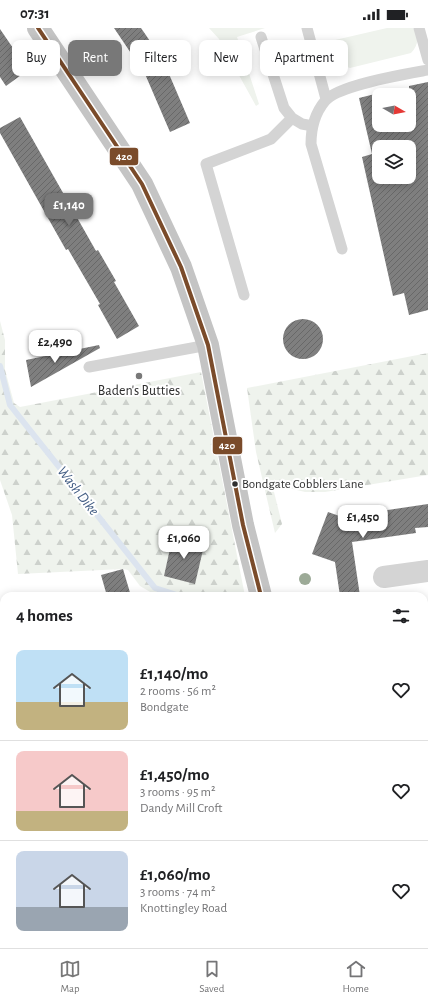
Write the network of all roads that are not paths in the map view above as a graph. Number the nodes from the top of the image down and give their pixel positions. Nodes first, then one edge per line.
1 (38, 28) edge
2 (307, 28) edge
3 (420, 28) edge
4 (261, 37) dead end
5 (428, 60) edge
6 (428, 70) edge
7 (326, 100) junction
8 (292, 118) junction
9 (313, 126) junction
10 (342, 249) dead end
11 (244, 295) dead end
12 (208, 345) junction
13 (89, 367) dead end
14 (428, 571) edge
15 (384, 577) dead end
16 (260, 592) edge

1 - 12 highway
2 - 7 lane
3 - 5 lane
4 - 8 lane
6 - 7 lane
7 - 9 lane
8 - 9 lane
8 - 11 lane
9 - 10 lane
12 - 13 lane
12 - 16 highway
14 - 15 street

